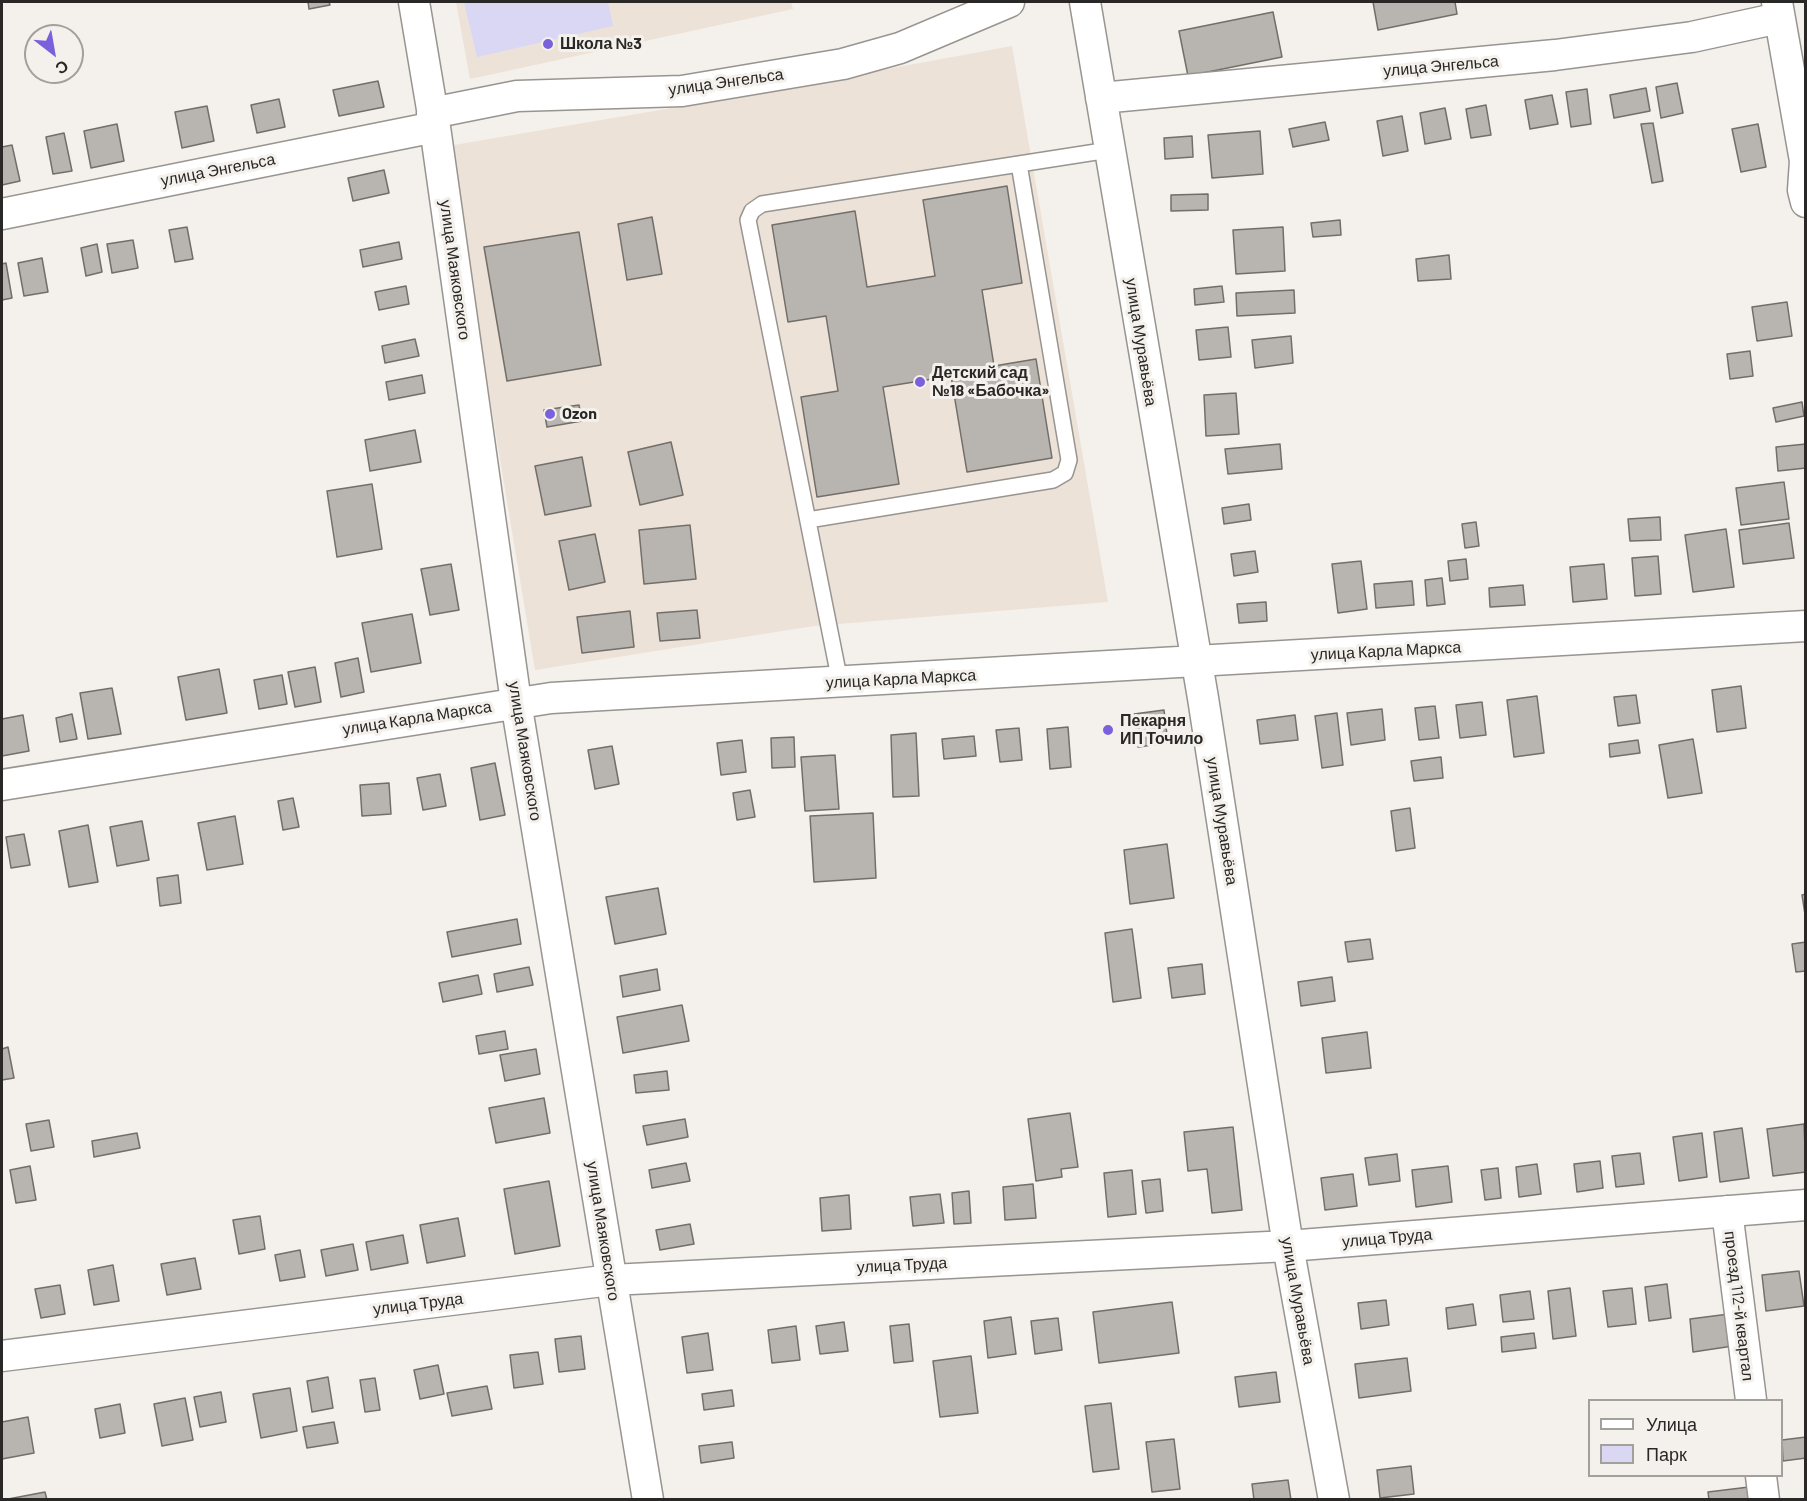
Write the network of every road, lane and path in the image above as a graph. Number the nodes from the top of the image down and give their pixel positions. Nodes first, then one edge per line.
1 (414, 2) edge
2 (1009, 2) edge
3 (1085, 2) edge
4 (1778, 10) edge
5 (1101, 98) junction
6 (433, 120) junction
7 (1109, 150) junction
8 (1805, 161) edge
9 (1018, 165) junction
10 (1806, 202) edge
11 (2, 213) edge
12 (808, 520) junction
13 (1806, 627) edge
14 (1195, 662) junction
15 (840, 682) junction
16 (516, 702) junction
17 (2, 785) edge
18 (1806, 1205) edge
19 (1727, 1211) junction
20 (1288, 1246) junction
21 (611, 1280) junction
22 (2, 1356) edge
23 (1751, 1399) edge
24 (1761, 1477) edge
25 (648, 1500) edge
26 (1334, 1500) edge
27 (1764, 1500) edge

1 - 6 street, улица Маяковского
2 - 6 street, улица Энгельса
3 - 5 street, улица Муравьёва
4 - 5 street, улица Энгельса
4 - 8 street
5 - 7 street, улица Муравьёва
6 - 11 street, улица Энгельса
6 - 16 street, улица Маяковского
7 - 9 lane
7 - 14 street, улица Муравьёва
8 - 10 street
9 - 12 lane
9 - 12 lane
12 - 15 lane
13 - 14 street, улица Карла Маркса
14 - 15 street, улица Карла Маркса
14 - 20 street, улица Муравьёва
15 - 16 street, улица Карла Маркса
16 - 17 street, улица Карла Маркса
16 - 21 street, улица Маяковского
18 - 19 street, улица Труда
19 - 20 street, улица Труда
19 - 23 street, проезд 112-й квартал
20 - 21 street, улица Труда
20 - 26 street, улица Муравьёва
21 - 22 street, улица Труда
21 - 25 street, улица Маяковского
24 - 27 street

